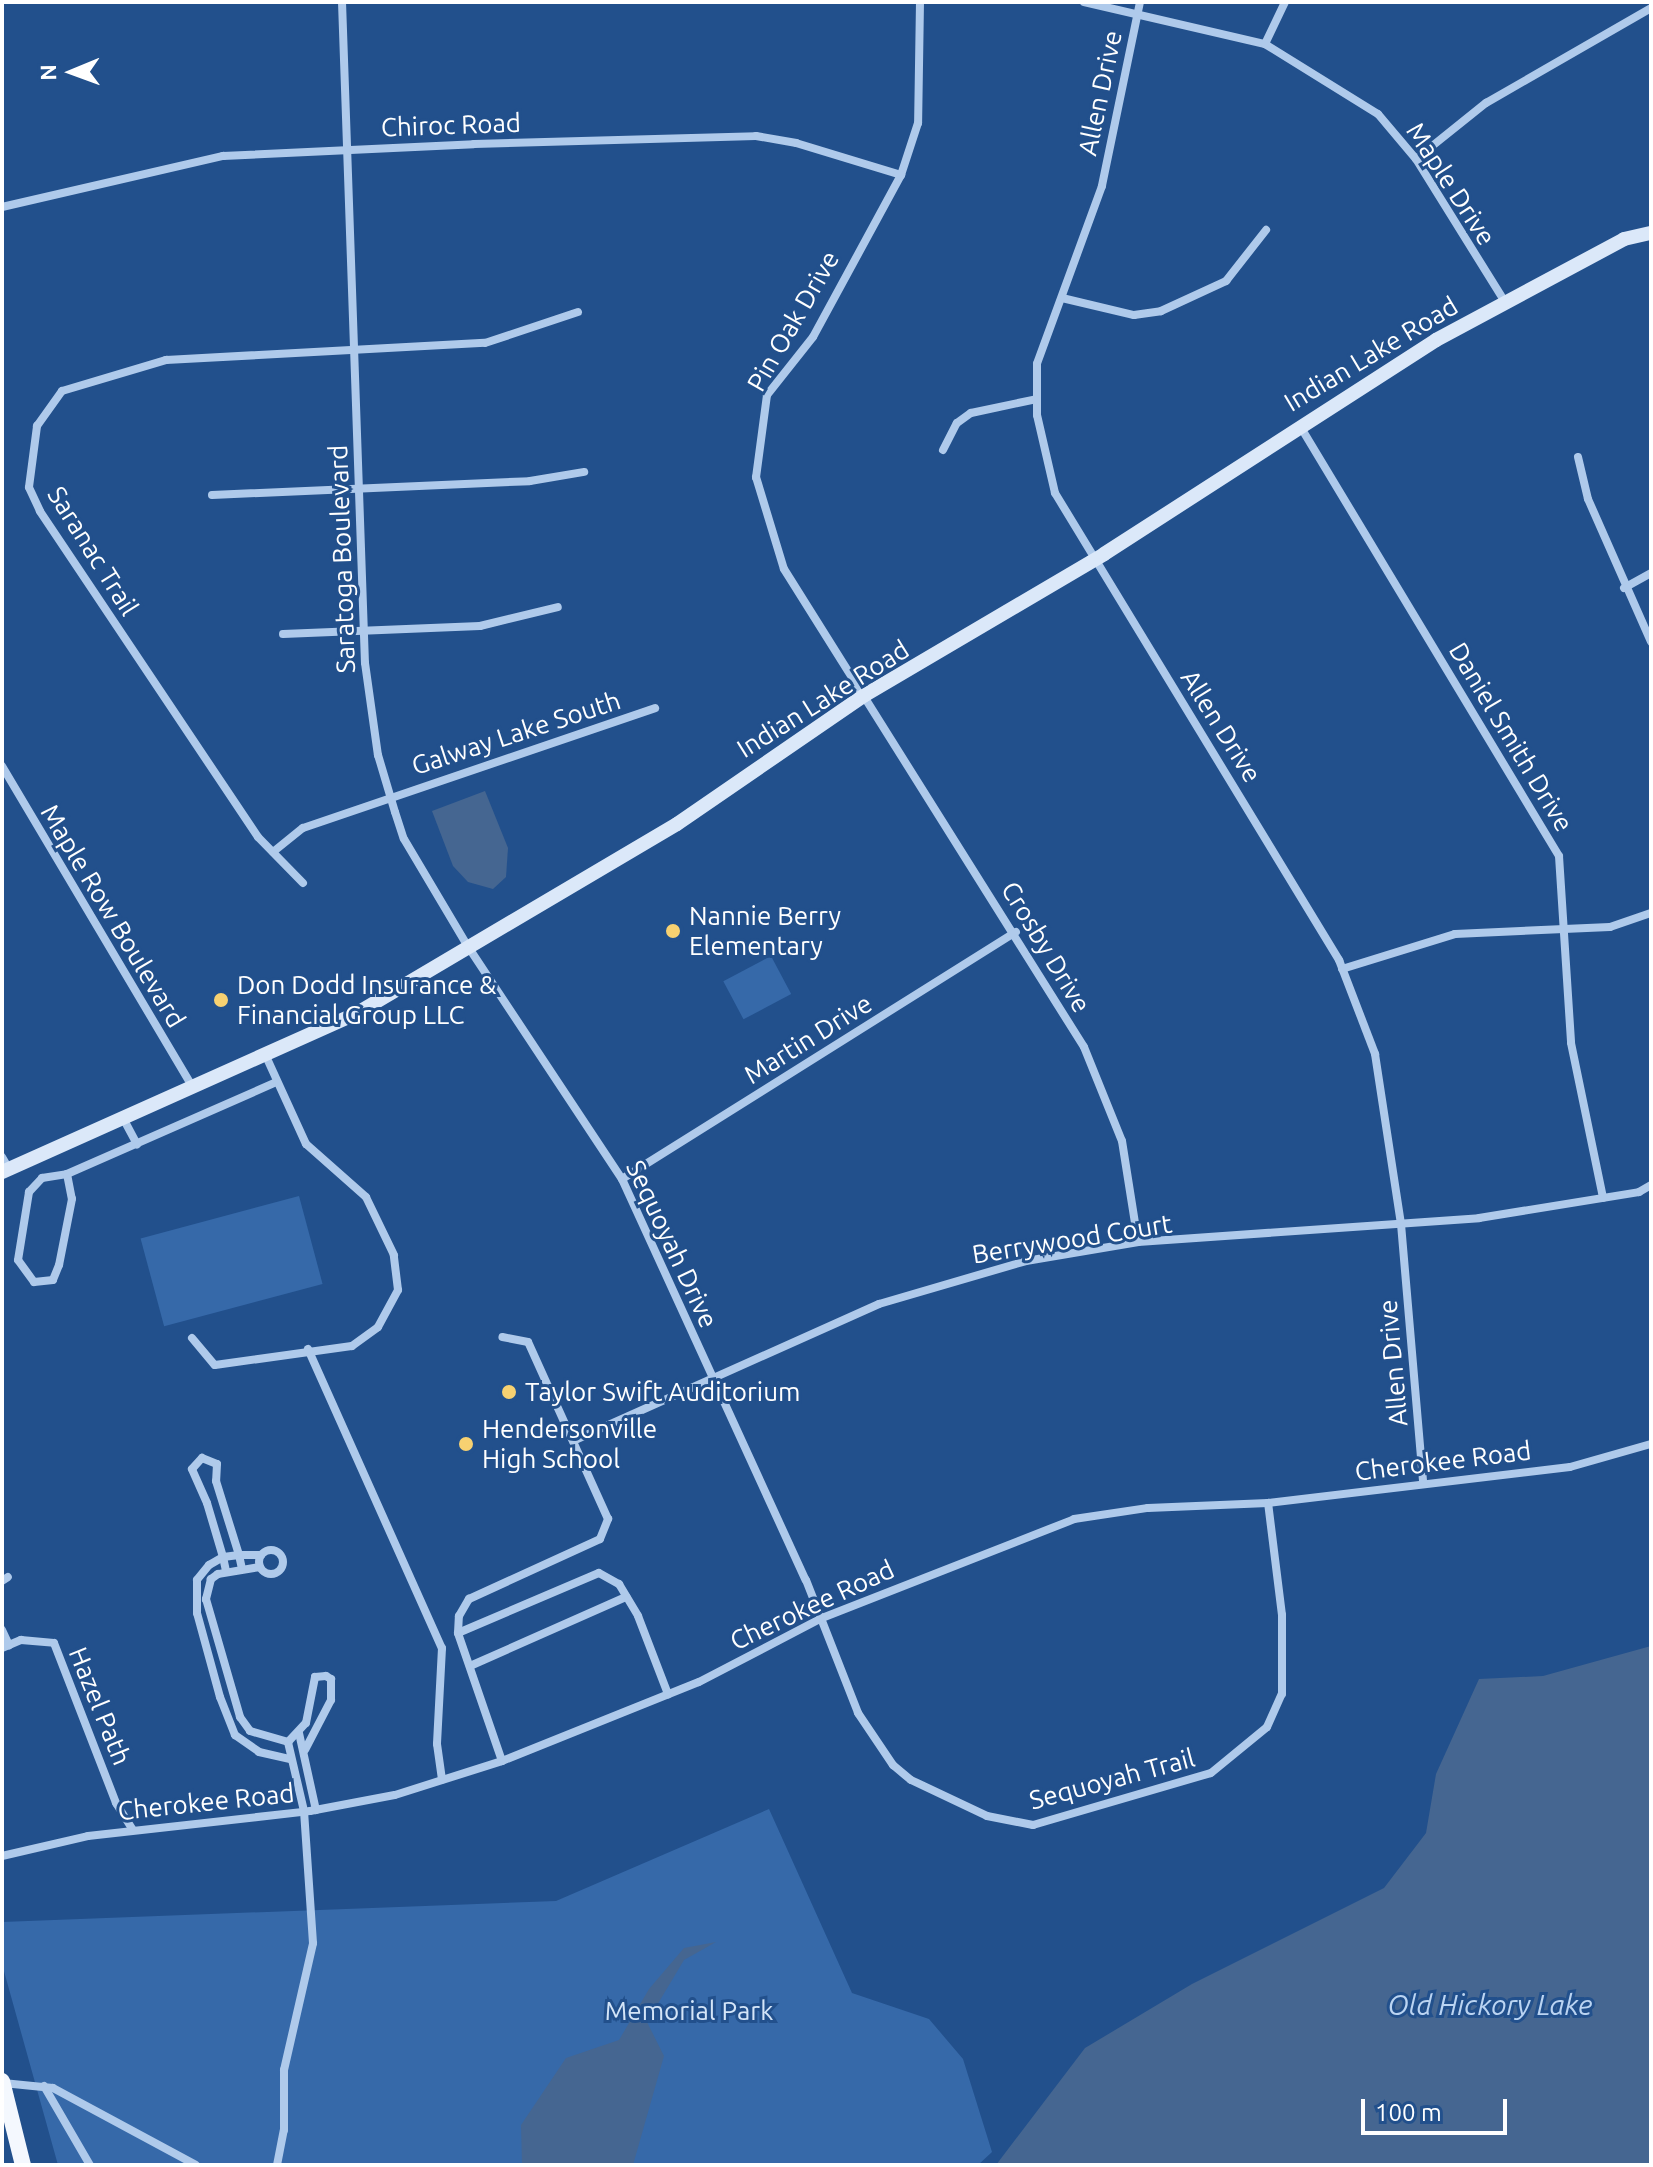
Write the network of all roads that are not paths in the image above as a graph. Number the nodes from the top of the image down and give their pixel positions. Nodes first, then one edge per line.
1 (342, 2) edge
2 (920, 2) edge
3 (1084, 2) edge
4 (1140, 2) edge
5 (1285, 2) edge
6 (1651, 8) edge
7 (1137, 14) junction
8 (1265, 44) junction
9 (346, 149) junction
10 (1416, 159) junction
11 (901, 175) junction
12 (2, 207) edge
13 (1266, 230) dead end
14 (1651, 233) edge
15 (1062, 298) junction
16 (1505, 302) junction
17 (578, 312) dead end
18 (354, 346) junction
19 (1037, 399) junction
20 (1299, 425) junction
21 (943, 450) dead end
22 (1578, 457) dead end
23 (584, 472) dead end
24 (359, 490) junction
25 (212, 495) dead end
26 (1095, 559) junction
27 (1651, 573) edge
28 (1624, 588) junction
29 (558, 607) dead end
30 (364, 632) junction
31 (283, 634) dead end
32 (1651, 642) edge
33 (865, 695) junction
34 (655, 708) dead end
35 (2, 766) edge
36 (390, 796) junction
37 (273, 852) junction
38 (303, 883) dead end
39 (1651, 913) edge
40 (1567, 929) junction
41 (1016, 932) junction
42 (467, 945) junction
43 (1342, 969) junction
44 (264, 1052) junction
45 (277, 1082) junction
46 (192, 1086) junction
47 (123, 1118) junction
48 (137, 1144) junction
49 (4, 1166) edge
50 (67, 1174) junction
51 (622, 1179) junction
52 (1651, 1185) edge
53 (1603, 1198) junction
54 (1401, 1224) junction
55 (1138, 1242) junction
56 (502, 1337) dead end
57 (192, 1338) dead end
58 (308, 1349) junction
59 (713, 1378) junction
60 (575, 1440) junction
61 (1651, 1444) edge
62 (1423, 1482) junction
63 (1268, 1503) junction
64 (239, 1555) junction
65 (261, 1555) junction
66 (223, 1557) junction
67 (260, 1567) junction
68 (242, 1569) junction
69 (226, 1571) junction
70 (806, 1580) joint
71 (626, 1597) junction
72 (822, 1618) junction
73 (2, 1630) edge
74 (214, 1630) junction
75 (458, 1633) junction
76 (203, 1635) junction
77 (6, 1646) edge
78 (470, 1666) junction
79 (230, 1685) junction
80 (218, 1690) junction
81 (668, 1694) junction
82 (244, 1722) junction
83 (233, 1731) junction
84 (299, 1733) junction
85 (288, 1742) junction
86 (305, 1750) junction
87 (290, 1759) junction
88 (502, 1761) junction
89 (442, 1780) junction
90 (316, 1810) junction
91 (304, 1811) junction
92 (133, 1830) junction
93 (2, 1856) edge
94 (2, 2082) edge
95 (44, 2086) junction
96 (23, 2165) edge
97 (90, 2165) edge
98 (196, 2165) edge
99 (277, 2165) edge

1 - 9 street, Saratoga Boulevard
2 - 11 street, Pin Oak Drive
3 - 7 street, Maple Drive
4 - 7 street, Allen Drive
5 - 8 street
6 - 10 street
7 - 8 street, Maple Drive
7 - 15 street, Allen Drive
8 - 10 street, Maple Drive
9 - 11 street, Chiroc Road
9 - 12 street, Chiroc Road
9 - 18 street, Saratoga Boulevard
10 - 16 street, Maple Drive
11 - 33 street, Pin Oak Drive
13 - 15 street
14 - 16 street, Indian Lake Road
15 - 19 street, Allen Drive
16 - 20 street, Indian Lake Road
17 - 18 street, Saranac Trail
18 - 24 street, Saratoga Boulevard
18 - 37 street, Saranac Trail
19 - 21 street
19 - 26 street, Allen Drive
20 - 26 street, Indian Lake Road
20 - 40 street, Daniel Smith Drive
22 - 28 street
23 - 24 street
24 - 25 street
24 - 30 street, Saratoga Boulevard
26 - 33 street, Indian Lake Road
26 - 43 street, Allen Drive
27 - 28 street
28 - 32 street
29 - 30 street
30 - 31 street
30 - 36 street, Saratoga Boulevard
33 - 41 street, Crosby Drive
33 - 42 street, Indian Lake Road
34 - 36 street, Galway Lake South
35 - 46 street, Maple Row Boulevard
36 - 37 street, Galway Lake South
36 - 42 street, Saratoga Boulevard
37 - 38 street, Saranac Trail
39 - 40 street
40 - 43 street
40 - 53 street, Daniel Smith Drive
41 - 51 street, Martin Drive
41 - 55 street, Crosby Drive
42 - 44 street, Indian Lake Road
42 - 51 street, Sequoyah Drive
43 - 54 street, Allen Drive
44 - 45 street
44 - 46 street, Indian Lake Road
45 - 48 street
45 - 58 street
46 - 47 street, Indian Lake Road
47 - 48 street
47 - 49 street, Indian Lake Road
48 - 50 street
50 - 50 street
51 - 59 street, Sequoyah Drive
52 - 53 street, Berrywood Court
53 - 54 street, Berrywood Court
54 - 55 street, Berrywood Court
54 - 62 street, Allen Drive
55 - 59 street, Berrywood Court
56 - 60 street
57 - 58 street
58 - 89 street
59 - 60 street, Berrywood Court
59 - 70 street, Sequoyah Drive
60 - 75 street
61 - 62 street, Cherokee Road
62 - 63 street, Cherokee Road
63 - 72 street, Cherokee Road
63 - 72 street, Sequoyah Trail
64 - 65 street
64 - 66 street
64 - 66 street
64 - 68 street
65 - 67 street
65 - 67 street
66 - 69 street
66 - 76 street
67 - 68 street
68 - 69 street
69 - 74 street
70 - 72 street, Sequoyah Trail
71 - 75 street
71 - 78 street
71 - 81 street
72 - 81 street, Cherokee Road
73 - 77 street
74 - 76 street
74 - 79 street
75 - 78 street
76 - 80 street
77 - 92 street, Hazel Path
78 - 88 street
79 - 80 street
79 - 82 street
80 - 83 street
81 - 88 street, Cherokee Road
82 - 83 street
82 - 85 street
83 - 87 street
84 - 85 street
84 - 86 street
84 - 86 street
85 - 87 street
86 - 90 street
87 - 91 street
88 - 89 street, Cherokee Road
89 - 90 street, Cherokee Road
90 - 91 street, Cherokee Road
91 - 92 street, Cherokee Road
91 - 99 street
92 - 93 street, Cherokee Road
94 - 95 street
94 - 96 main road
95 - 97 street
95 - 98 street

